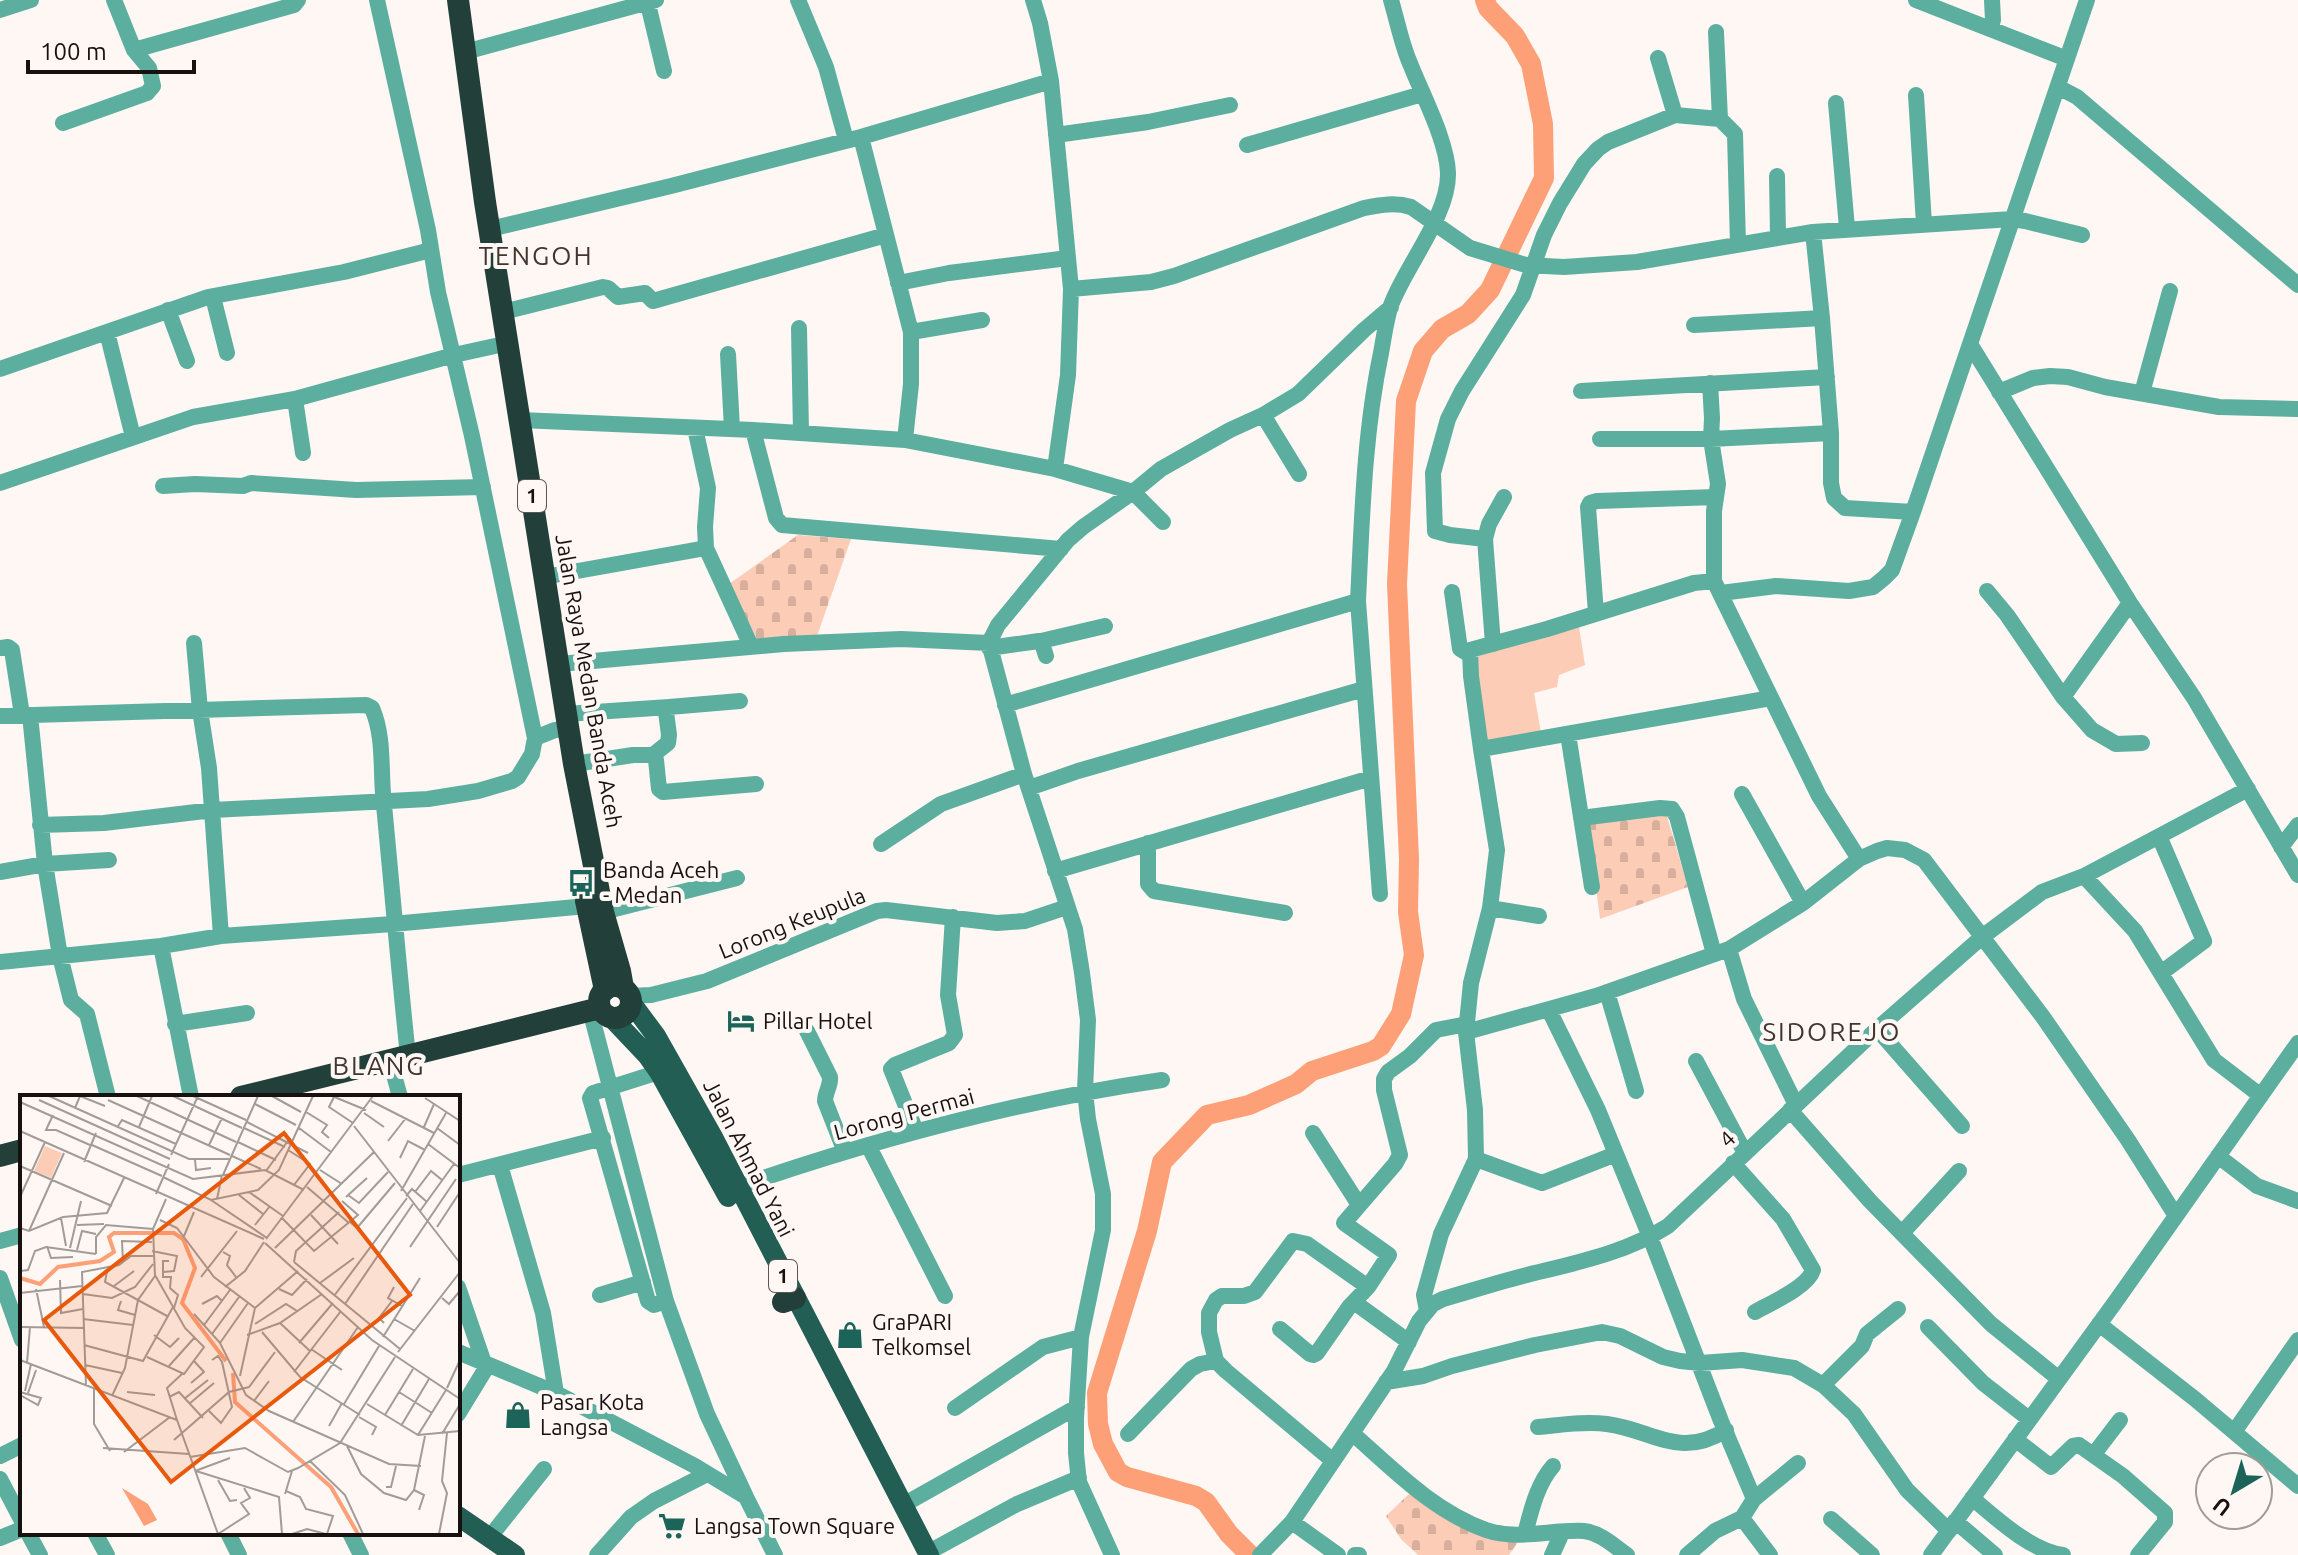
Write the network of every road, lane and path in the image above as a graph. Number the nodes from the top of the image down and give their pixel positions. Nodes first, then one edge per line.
1 (31, 0) edge
2 (114, 0) edge
3 (298, 0) edge
4 (377, 0) edge
5 (444, 0) edge
6 (458, 0) edge
7 (798, 0) edge
8 (1033, 0) edge
9 (1391, 0) edge
10 (1916, 0) edge
11 (1992, 0) edge
12 (2087, 0) edge
13 (651, 1) edge
14 (0, 10) edge
15 (1990, 29) junction
16 (1716, 32) dead end
17 (134, 50) junction
18 (465, 52) junction
19 (1658, 58) dead end
20 (2067, 59) junction
21 (664, 71) dead end
22 (1051, 81) junction
23 (2058, 87) junction
24 (1422, 94) junction
25 (1916, 95) dead end
26 (1836, 103) dead end
27 (1230, 105) dead end
28 (1675, 115) junction
29 (1720, 119) junction
30 (63, 123) dead end
31 (1056, 135) junction
32 (854, 138) junction
33 (1247, 145) dead end
34 (1777, 176) dead end
35 (480, 203) junction
36 (2012, 219) junction
37 (1434, 222) junction
38 (1924, 224) junction
39 (1847, 228) junction
40 (490, 229) junction
41 (1813, 232) junction
42 (886, 235) junction
43 (2082, 235) dead end
44 (1778, 236) junction
45 (1738, 244) junction
46 (431, 250) junction
47 (1068, 258) junction
48 (1530, 265) junction
49 (898, 283) junction
50 (2298, 285) edge
51 (1071, 289) junction
52 (2170, 291) dead end
53 (213, 297) junction
54 (1391, 307) junction
55 (168, 310) junction
56 (503, 312) junction
57 (1822, 318) junction
58 (982, 320) dead end
59 (1694, 325) dead end
60 (799, 328) dead end
61 (107, 332) junction
62 (911, 332) junction
63 (1970, 344) junction
64 (495, 346) junction
65 (227, 353) dead end
66 (728, 354) dead end
67 (454, 355) junction
68 (187, 361) dead end
69 (0, 369) edge
70 (1827, 377) junction
71 (1710, 383) junction
72 (1581, 391) dead end
73 (1999, 392) junction
74 (2142, 393) junction
75 (295, 399) junction
76 (2298, 409) edge
77 (1263, 415) junction
78 (520, 420) junction
79 (695, 428) junction
80 (732, 429) junction
81 (753, 430) junction
82 (801, 433) junction
83 (1831, 433) junction
84 (133, 437) junction
85 (1600, 439) dead end
86 (1711, 439) junction
87 (905, 440) junction
88 (303, 453) dead end
89 (1055, 469) junction
90 (1299, 474) dead end
91 (0, 483) edge
92 (163, 486) dead end
93 (483, 487) junction
94 (1133, 492) junction
95 (1504, 497) dead end
96 (1716, 497) junction
97 (1913, 512) junction
98 (1163, 522) dead end
99 (1485, 539) junction
100 (706, 548) junction
101 (1061, 549) junction
102 (544, 577) junction
103 (1718, 587) junction
104 (1987, 591) dead end
105 (1452, 592) dead end
106 (1358, 601) junction
107 (2130, 603) junction
108 (1596, 613) junction
109 (1105, 626) dead end
110 (194, 643) dead end
111 (1493, 644) junction
112 (989, 645) junction
113 (751, 646) junction
114 (0, 648) edge
115 (1470, 650) junction
116 (559, 664) junction
117 (1364, 689) junction
118 (2063, 697) junction
119 (1771, 698) junction
120 (740, 701) dead end
121 (1005, 705) junction
122 (669, 707) junction
123 (200, 710) junction
124 (26, 715) junction
125 (0, 716) edge
126 (556, 728) junction
127 (1568, 734) junction
128 (2142, 743) dead end
129 (1481, 749) junction
130 (653, 755) junction
131 (574, 764) junction
132 (1371, 778) junction
133 (1027, 781) junction
134 (756, 784) dead end
135 (2248, 789) junction
136 (1742, 794) dead end
137 (383, 801) junction
138 (213, 810) junction
139 (1581, 818) junction
140 (40, 825) junction
141 (2298, 825) edge
142 (2159, 836) junction
143 (1148, 843) junction
144 (881, 844) dead end
145 (2281, 847) junction
146 (1859, 859) junction
147 (109, 860) dead end
148 (45, 864) junction
149 (1055, 871) junction
150 (0, 872) edge
151 (2298, 875) edge
152 (2084, 876) junction
153 (737, 878) dead end
154 (1592, 887) dead end
155 (1380, 894) dead end
156 (1803, 903) junction
157 (1067, 907) junction
158 (1490, 908) junction
159 (595, 909) junction
160 (1285, 913) dead end
161 (1539, 916) dead end
162 (953, 917) junction
163 (393, 924) junction
164 (221, 936) junction
165 (1982, 937) junction
166 (161, 946) junction
167 (1721, 952) junction
168 (60, 956) junction
169 (0, 962) edge
170 (2161, 973) junction
171 (1607, 992) junction
172 (613, 1001) junction
173 (1549, 1010) junction
174 (247, 1013) dead end
175 (175, 1024) junction
176 (1467, 1028) junction
177 (1877, 1029) junction
178 (807, 1031) dead end
179 (2298, 1043) edge
180 (399, 1058) junction
181 (1696, 1061) dead end
182 (659, 1072) junction
183 (1162, 1080) dead end
184 (610, 1087) junction
185 (1085, 1091) junction
186 (1636, 1091) dead end
187 (107, 1095) edge
188 (191, 1095) edge
189 (249, 1095) edge
190 (400, 1095) edge
191 (2261, 1096) junction
192 (1793, 1108) junction
193 (1962, 1126) dead end
194 (916, 1131) junction
195 (1313, 1133) dead end
196 (603, 1138) junction
197 (868, 1145) junction
198 (20, 1151) edge
199 (845, 1152) junction
200 (1616, 1154) junction
201 (0, 1156) edge
202 (2218, 1156) junction
203 (1739, 1158) junction
204 (1476, 1159) junction
205 (500, 1165) junction
206 (1959, 1171) dead end
207 (460, 1175) edge
208 (737, 1187) junction
209 (2298, 1201) edge
210 (1359, 1205) junction
211 (2176, 1216) junction
212 (1902, 1233) junction
213 (20, 1236) edge
214 (1650, 1237) junction
215 (0, 1241) edge
216 (0, 1278) edge
217 (643, 1282) junction
218 (1368, 1287) junction
219 (460, 1292) edge
220 (600, 1295) dead end
221 (945, 1296) dead end
222 (789, 1300) junction
223 (666, 1301) junction
224 (1354, 1302) junction
225 (1898, 1309) dead end
226 (1427, 1311) junction
227 (1755, 1312) dead end
228 (2099, 1324) junction
229 (1928, 1327) dead end
230 (1280, 1329) dead end
231 (20, 1334) edge
232 (1081, 1337) junction
233 (2298, 1340) edge
234 (1409, 1342) junction
235 (460, 1353) edge
236 (1216, 1361) junction
237 (1700, 1363) junction
238 (486, 1364) junction
239 (2059, 1379) junction
240 (1386, 1382) junction
241 (1823, 1385) junction
242 (556, 1393) junction
243 (1077, 1407) junction
244 (955, 1408) dead end
245 (460, 1410) edge
246 (2029, 1419) junction
247 (2120, 1420) dead end
248 (1538, 1427) dead end
249 (1726, 1430) junction
250 (2234, 1432) junction
251 (1352, 1433) junction
252 (1128, 1434) dead end
253 (2015, 1439) junction
254 (20, 1446) edge
255 (2094, 1454) junction
256 (0, 1456) edge
257 (1333, 1461) junction
258 (1798, 1463) dead end
259 (1553, 1466) dead end
260 (544, 1469) dead end
261 (707, 1474) junction
262 (1079, 1478) junction
263 (2, 1485) edge
264 (2298, 1486) edge
265 (746, 1497) junction
266 (1972, 1498) junction
267 (1754, 1499) junction
268 (903, 1505) junction
269 (20, 1517) edge
270 (460, 1517) edge
271 (1742, 1518) junction
272 (1831, 1519) dead end
273 (1292, 1522) junction
274 (1952, 1526) junction
275 (20, 1530) edge
276 (1562, 1533) junction
277 (1525, 1534) junction
278 (29, 1535) edge
279 (96, 1535) edge
280 (229, 1535) edge
281 (351, 1535) edge
282 (0, 1538) edge
283 (489, 1538) junction
284 (924, 1554) edge
285 (40, 1555) edge
286 (107, 1555) edge
287 (239, 1555) edge
288 (361, 1555) edge
289 (515, 1555) edge
290 (597, 1555) edge
291 (775, 1555) edge
292 (1112, 1555) edge
293 (1260, 1555) edge
294 (1338, 1555) edge
295 (1552, 1555) edge
296 (1627, 1555) edge
297 (1687, 1555) edge
298 (1770, 1555) edge
299 (1872, 1555) edge
300 (1931, 1555) edge
301 (1995, 1555) edge
302 (2063, 1555) edge
303 (2138, 1555) edge

1 - 14 street
2 - 17 street
3 - 17 street
4 - 46 street
5 - 35 highway, Jalan Raya Medan Banda Aceh / 1
6 - 18 highway, Jalan Raya Medan Banda Aceh / 1
7 - 32 street
8 - 22 street
9 - 24 street
10 - 15 street
11 - 15 street
12 - 20 street
13 - 18 street
13 - 21 street
15 - 20 street
16 - 29 street
17 - 30 street
18 - 35 highway, Jalan Raya Medan Banda Aceh / 1
19 - 28 street
20 - 23 street
22 - 31 street
22 - 32 street
23 - 36 street
23 - 50 street
24 - 33 street
24 - 37 street
25 - 38 street
26 - 39 street
27 - 31 street
28 - 29 street
28 - 48 street
29 - 45 street
31 - 47 street
32 - 40 street
32 - 42 street
34 - 44 street
35 - 40 highway, Jalan Raya Medan Banda Aceh / 1
35 - 64 highway, Jalan Raya Medan Banda Aceh / 1
36 - 38 street
36 - 43 street
36 - 63 street
37 - 48 street
37 - 51 street
37 - 54 street
38 - 39 street
39 - 41 street
40 - 56 highway, Jalan Raya Medan Banda Aceh / 1
41 - 44 street
41 - 57 street
42 - 49 street
42 - 56 street
44 - 45 street
45 - 48 street
46 - 53 street
46 - 67 street
47 - 49 street
47 - 51 street
48 - 99 street
49 - 62 street
51 - 89 street
52 - 74 street
53 - 55 street
53 - 65 street
54 - 77 street
54 - 106 street
55 - 61 street
55 - 68 street
56 - 78 highway, Jalan Raya Medan Banda Aceh / 1
57 - 59 street
57 - 70 street
58 - 62 street
60 - 82 street
61 - 69 street
61 - 84 street
62 - 87 street
63 - 73 street
63 - 97 street
64 - 67 street
64 - 126 highway, Jalan Raya Medan Banda Aceh / 1
66 - 80 street
67 - 75 street
67 - 93 street
70 - 71 street
70 - 83 street
71 - 72 street
71 - 86 street
73 - 74 street
73 - 107 street
74 - 76 street
75 - 84 street
75 - 88 street
77 - 90 street
77 - 94 street
78 - 79 street
78 - 102 highway, Jalan Raya Medan Banda Aceh / 1
79 - 80 street
79 - 100 street
80 - 81 street
81 - 82 street
81 - 101 street
82 - 87 street
83 - 86 street
83 - 97 street
84 - 91 street
85 - 86 street
86 - 96 street
87 - 89 street
89 - 94 street
92 - 93 street
93 - 126 street
94 - 98 street
94 - 101 street
95 - 99 street
96 - 103 street
96 - 108 street
97 - 103 street
99 - 111 street
100 - 102 street
100 - 113 street
101 - 112 street
102 - 116 highway, Jalan Raya Medan Banda Aceh / 1
103 - 108 street
103 - 119 street
104 - 118 street
105 - 115 street
106 - 117 street
106 - 121 street
107 - 118 street
107 - 135 street
108 - 111 street
109 - 112 street
110 - 123 street
111 - 115 street
112 - 113 street
112 - 121 street
113 - 116 street
114 - 124 street
115 - 129 street
116 - 126 highway, Jalan Raya Medan Banda Aceh / 1
117 - 132 street
117 - 133 street
118 - 128 street
119 - 127 street
119 - 146 street
120 - 122 street
121 - 133 street
122 - 126 street
122 - 130 street
123 - 124 street
123 - 137 street
123 - 138 street
124 - 125 street
124 - 140 street
126 - 131 highway, Jalan Raya Medan Banda Aceh / 1
126 - 137 street
126 - 159 highway, Jalan Raya Medan Banda Aceh / 1
127 - 129 street
127 - 139 street
129 - 158 street
130 - 131 street
130 - 134 street
131 - 159 highway, Jalan Raya Medan Banda Aceh / 1
132 - 143 street
132 - 155 street
133 - 144 street
133 - 149 street
135 - 142 street, 4
135 - 145 street
136 - 156 street
137 - 138 street
137 - 163 street
138 - 140 street
138 - 164 street
139 - 154 street
139 - 167 street
140 - 148 street
141 - 145 street
142 - 152 street, 4
142 - 170 street
143 - 149 street
143 - 160 street
145 - 151 street
146 - 156 street
146 - 165 street
147 - 148 street
148 - 150 street
148 - 168 street
149 - 157 street
152 - 165 street, 4
152 - 170 street
153 - 159 street
156 - 167 street
157 - 162 street, Lorong Keupula
157 - 185 street
158 - 161 street
158 - 176 street
159 - 163 street
159 - 172 highway, Jalan Raya Medan Banda Aceh / 1
162 - 172 street, Lorong Keupula
162 - 194 street
163 - 164 street
163 - 180 street
164 - 166 street
165 - 177 street, 4
165 - 211 street
166 - 168 street
166 - 175 street
167 - 171 street
167 - 192 street
168 - 169 street
168 - 187 street
170 - 191 street
171 - 173 street
171 - 186 street
172 - 180 highway
172 - 182 main road, 1
172 - 184 street
172 - 208 main road, Jalan Ahmad Yani / 1
173 - 176 street
173 - 200 street
174 - 175 street
175 - 188 street
176 - 204 street
176 - 210 street
177 - 192 street, 4
177 - 193 street
178 - 199 street
179 - 191 street
180 - 189 highway
180 - 190 street
181 - 203 street
182 - 184 street
182 - 222 main road, 1
183 - 185 street, Lorong Permai
184 - 196 street
184 - 223 street
185 - 194 street, Lorong Permai
185 - 232 street
191 - 202 street
192 - 203 street, 4
192 - 212 street
194 - 197 street, Lorong Permai
195 - 210 street
196 - 205 street
196 - 217 street
197 - 199 street, Lorong Permai
197 - 221 street
198 - 201 highway
199 - 208 street, Lorong Permai
200 - 204 street
200 - 214 street
202 - 209 street
202 - 211 street
203 - 214 street, 4
203 - 227 street
204 - 226 street
205 - 207 street
205 - 242 street
206 - 212 street
208 - 222 main road, Jalan Ahmad Yani / 1
210 - 218 street
211 - 228 street
212 - 239 street
213 - 215 street
214 - 226 street, 4
214 - 237 street
216 - 231 street
217 - 220 street
217 - 223 street
218 - 224 street
218 - 236 street
219 - 238 street
222 - 268 main road, Jalan Ahmad Yani / 1
222 - 284 main road, 1
223 - 265 street
224 - 230 street
224 - 234 street
225 - 241 street
226 - 234 street
228 - 239 street
228 - 250 street
229 - 246 street
232 - 243 street
232 - 244 street
233 - 250 street
234 - 240 street
235 - 238 street
236 - 252 street
236 - 257 street
237 - 240 street
237 - 241 street
237 - 249 street
238 - 242 street
238 - 245 street
239 - 246 street
240 - 251 street
241 - 274 street
242 - 261 street
243 - 262 street
243 - 268 street
246 - 253 street
247 - 255 street
248 - 249 street
249 - 267 street
250 - 264 street
251 - 257 street
251 - 277 street
253 - 255 street
253 - 266 street
254 - 256 street
255 - 303 street
257 - 273 street
258 - 267 street
259 - 277 street
260 - 283 street
261 - 265 street
261 - 290 street
262 - 284 street
262 - 292 street
263 - 269 street
265 - 291 street
266 - 274 street
266 - 302 street
267 - 271 street
268 - 284 main road, Jalan Ahmad Yani / 1
270 - 283 main road
271 - 297 street
271 - 298 street
272 - 299 street
273 - 293 street
273 - 294 street
274 - 300 street
274 - 301 street
275 - 282 street
276 - 277 street
276 - 295 street
276 - 296 street
278 - 285 street
279 - 286 street
280 - 287 street
281 - 288 street
283 - 289 main road

